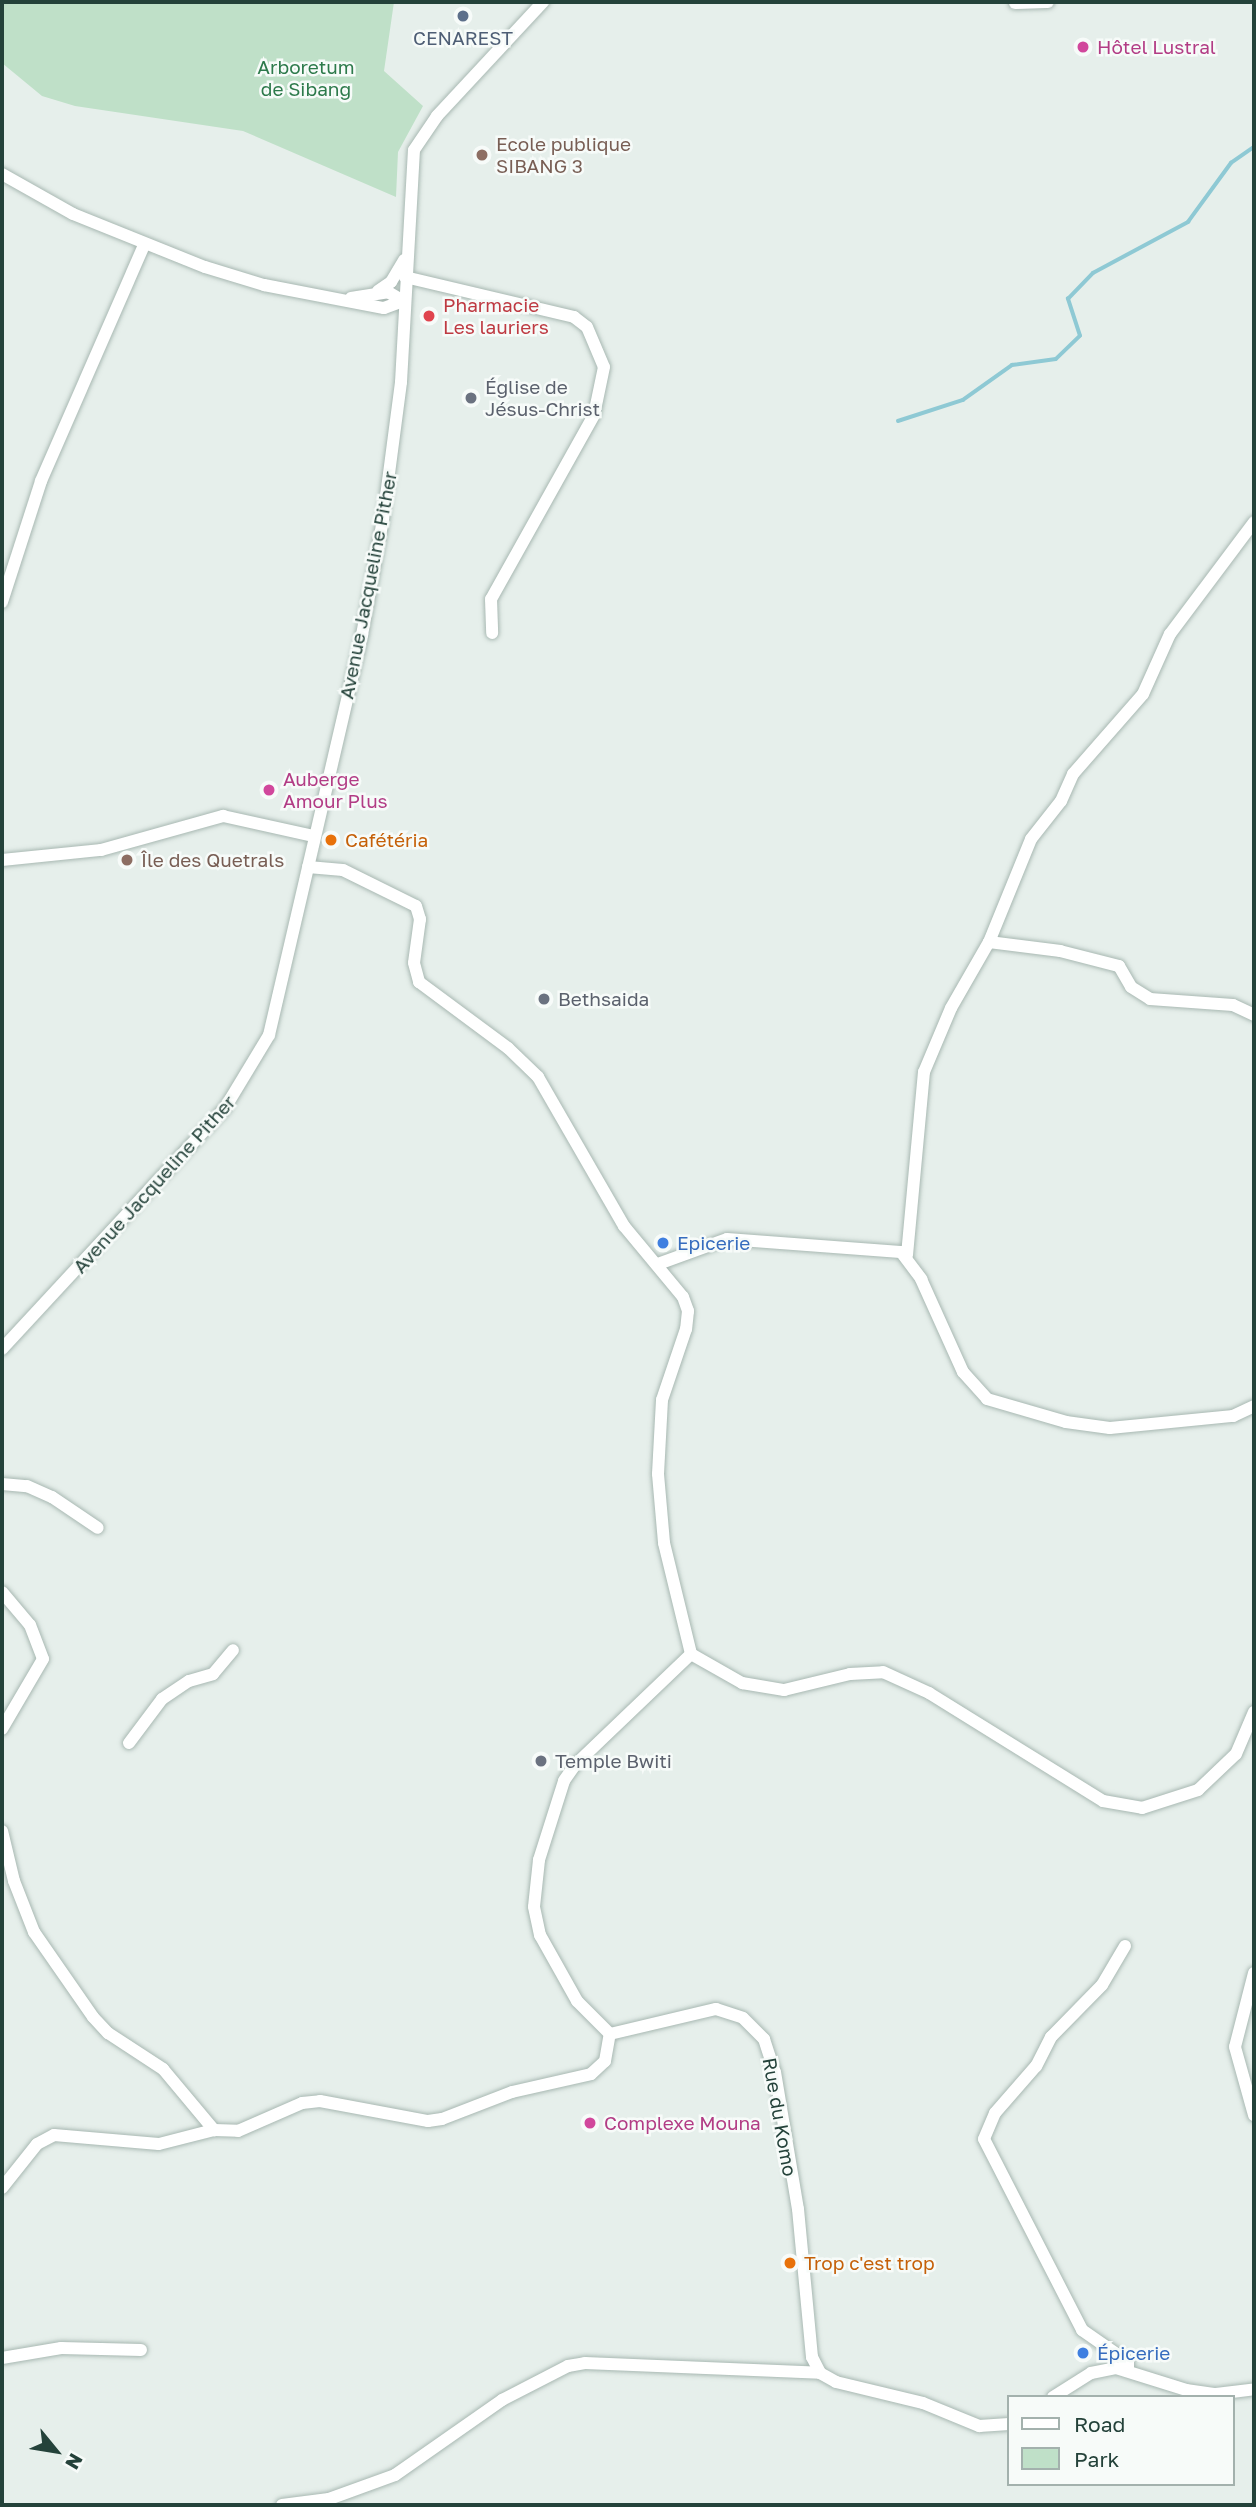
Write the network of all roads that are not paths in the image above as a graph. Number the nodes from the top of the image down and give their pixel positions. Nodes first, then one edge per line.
1 (543, 2) edge
2 (1048, 2) edge
3 (1015, 3) edge
4 (2, 174) edge
5 (144, 245) junction
6 (406, 257) junction
7 (405, 276) junction
8 (370, 300) junction
9 (403, 301) junction
10 (402, 342) junction
11 (1254, 522) edge
12 (2, 602) edge
13 (492, 633) dead end
14 (313, 836) junction
15 (2, 860) edge
16 (308, 867) junction
17 (989, 942) junction
18 (1254, 1015) edge
19 (907, 1255) junction
20 (658, 1264) junction
21 (2, 1349) edge
22 (1254, 1406) edge
23 (2, 1484) edge
24 (98, 1528) dead end
25 (2, 1592) edge
26 (233, 1650) dead end
27 (691, 1654) junction
28 (1254, 1712) edge
29 (2, 1729) edge
30 (129, 1743) dead end
31 (2, 1831) edge
32 (1125, 1946) dead end
33 (1254, 1973) edge
34 (610, 2034) junction
35 (1254, 2115) edge
36 (214, 2130) junction
37 (2, 2188) edge
38 (141, 2350) dead end
39 (2, 2358) edge
40 (1128, 2369) junction
41 (820, 2372) junction
42 (1254, 2389) edge
43 (1056, 2395) edge
44 (1007, 2424) edge
45 (282, 2505) edge

1 - 6 street, Avenue Jacqueline Pither
2 - 3 street
4 - 5 street
5 - 8 street
5 - 12 street
6 - 7 street, Avenue Jacqueline Pither
6 - 8 street
7 - 9 street, Avenue Jacqueline Pither
7 - 13 street
8 - 9 street
8 - 10 street
9 - 10 street, Avenue Jacqueline Pither
10 - 14 street, Avenue Jacqueline Pither
11 - 17 street
14 - 15 street
14 - 16 street, Avenue Jacqueline Pither
16 - 20 street
16 - 21 street, Avenue Jacqueline Pither
17 - 18 street
17 - 19 street
19 - 20 street
19 - 22 street
20 - 27 street
23 - 24 street
25 - 29 street
26 - 30 street
27 - 28 street
27 - 34 street
31 - 36 street
32 - 40 street
33 - 35 street
34 - 36 street
34 - 41 street, Rue du Komo
36 - 37 street
38 - 39 street
40 - 42 street
40 - 43 street
41 - 44 street
41 - 45 street

